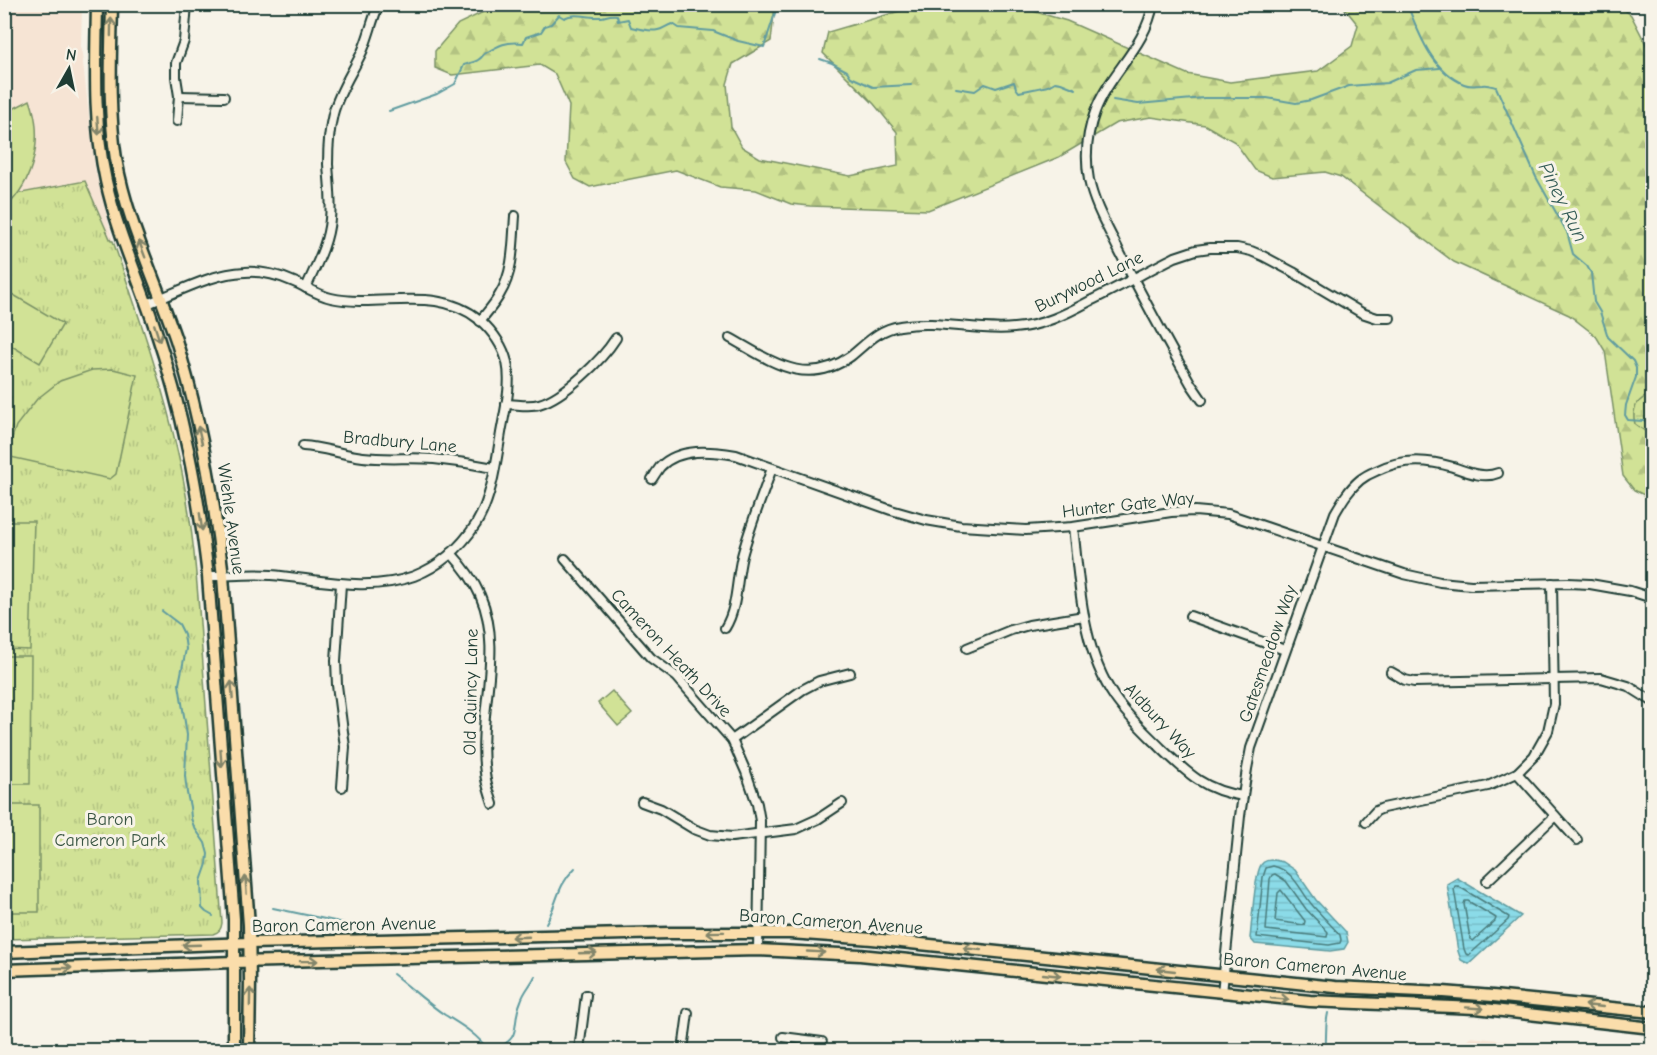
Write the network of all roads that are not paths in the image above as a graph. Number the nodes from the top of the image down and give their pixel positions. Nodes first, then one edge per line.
1 (97, 4) edge
2 (112, 4) edge
3 (187, 4) edge
4 (379, 4) edge
5 (1153, 4) edge
6 (178, 96) junction
7 (224, 97) dead end
8 (177, 121) dead end
9 (515, 216) dead end
10 (1133, 279) junction
11 (306, 288) junction
12 (161, 298) junction
13 (147, 304) junction
14 (1390, 318) dead end
15 (480, 321) junction
16 (616, 338) dead end
17 (730, 338) dead end
18 (1202, 400) dead end
19 (506, 404) junction
20 (303, 446) dead end
21 (494, 468) junction
22 (772, 468) junction
23 (1498, 473) dead end
24 (652, 479) dead end
25 (1072, 527) junction
26 (1322, 546) junction
27 (451, 553) junction
28 (566, 559) dead end
29 (208, 576) junction
30 (223, 576) junction
31 (1552, 583) junction
32 (341, 584) junction
33 (1653, 598) edge
34 (1084, 616) junction
35 (1190, 616) dead end
36 (725, 628) dead end
37 (967, 648) dead end
38 (1286, 650) junction
39 (1390, 672) dead end
40 (850, 673) dead end
41 (1554, 679) junction
42 (1653, 701) edge
43 (732, 740) junction
44 (1517, 773) junction
45 (342, 787) dead end
46 (1243, 796) junction
47 (642, 802) dead end
48 (842, 803) dead end
49 (493, 804) dead end
50 (1555, 816) junction
51 (1366, 822) dead end
52 (761, 834) junction
53 (1577, 840) dead end
54 (1487, 880) dead end
55 (758, 932) junction
56 (249, 943) junction
57 (234, 944) junction
58 (758, 950) junction
59 (4, 952) edge
60 (234, 962) junction
61 (250, 962) junction
62 (4, 970) edge
63 (1224, 976) junction
64 (1222, 993) junction
65 (586, 994) dead end
66 (1653, 1012) edge
67 (688, 1013) dead end
68 (1653, 1028) edge
69 (783, 1037) dead end
70 (234, 1050) edge
71 (249, 1050) edge
72 (579, 1050) edge
73 (683, 1050) edge
74 (821, 1050) edge

1 -> 13 main road, Wiehle Avenue
12 -> 2 main road, Wiehle Avenue
3 - 6 street
4 - 11 street
5 - 10 street
6 - 7 street
6 - 8 street
9 - 15 street
10 - 14 street, Burywood Lane
10 - 17 street, Burywood Lane
10 - 18 street
11 - 12 street
11 - 15 street
12 - 13 street
30 -> 12 main road, Wiehle Avenue
13 -> 29 main road, Wiehle Avenue
15 - 19 street
16 - 19 street
19 - 21 street
20 - 21 street, Bradbury Lane
21 - 27 street
22 - 24 street, Hunter Gate Way
22 - 25 street, Hunter Gate Way
22 - 36 street
23 - 26 street, Gatesmeadow Way
25 - 26 street, Hunter Gate Way
25 - 34 street, Aldbury Way
26 - 31 street, Hunter Gate Way
26 - 38 street, Gatesmeadow Way
27 - 32 street
27 - 49 street, Old Quincy Lane
28 - 43 street, Cameron Heath Drive
29 - 30 street
29 -> 57 main road, Wiehle Avenue
30 - 32 street
56 -> 30 main road, Wiehle Avenue
31 - 33 street, Hunter Gate Way
31 - 41 street
32 - 45 street
34 - 37 street
34 - 46 street, Aldbury Way
35 - 38 street
38 - 46 street, Gatesmeadow Way
39 - 41 street
40 - 43 street
41 - 42 street
41 - 44 street
43 - 52 street, Cameron Heath Drive
44 - 50 street
44 - 51 street
46 - 63 street, Gatesmeadow Way
47 - 52 street
48 - 52 street
50 - 53 street
50 - 54 street
52 - 55 street, Cameron Heath Drive
55 -> 56 main road, Baron Cameron Avenue
55 - 58 street, Cameron Heath Drive
63 -> 55 main road, Baron Cameron Avenue
56 - 57 main road, Baron Cameron Avenue
56 - 61 main road, Wiehle Avenue
57 -> 59 main road, Baron Cameron Avenue
57 - 60 main road, Wiehle Avenue
61 -> 58 main road, Baron Cameron Avenue
58 -> 64 main road, Baron Cameron Avenue
60 - 61 main road, Baron Cameron Avenue
62 -> 60 main road, Baron Cameron Avenue
60 - 70 main road, Wiehle Avenue
71 -> 61 main road, Wiehle Avenue
63 - 64 street, Gatesmeadow Way
66 -> 63 main road, Baron Cameron Avenue
64 -> 68 main road, Baron Cameron Avenue
65 - 72 street
67 - 73 street
69 - 74 street

